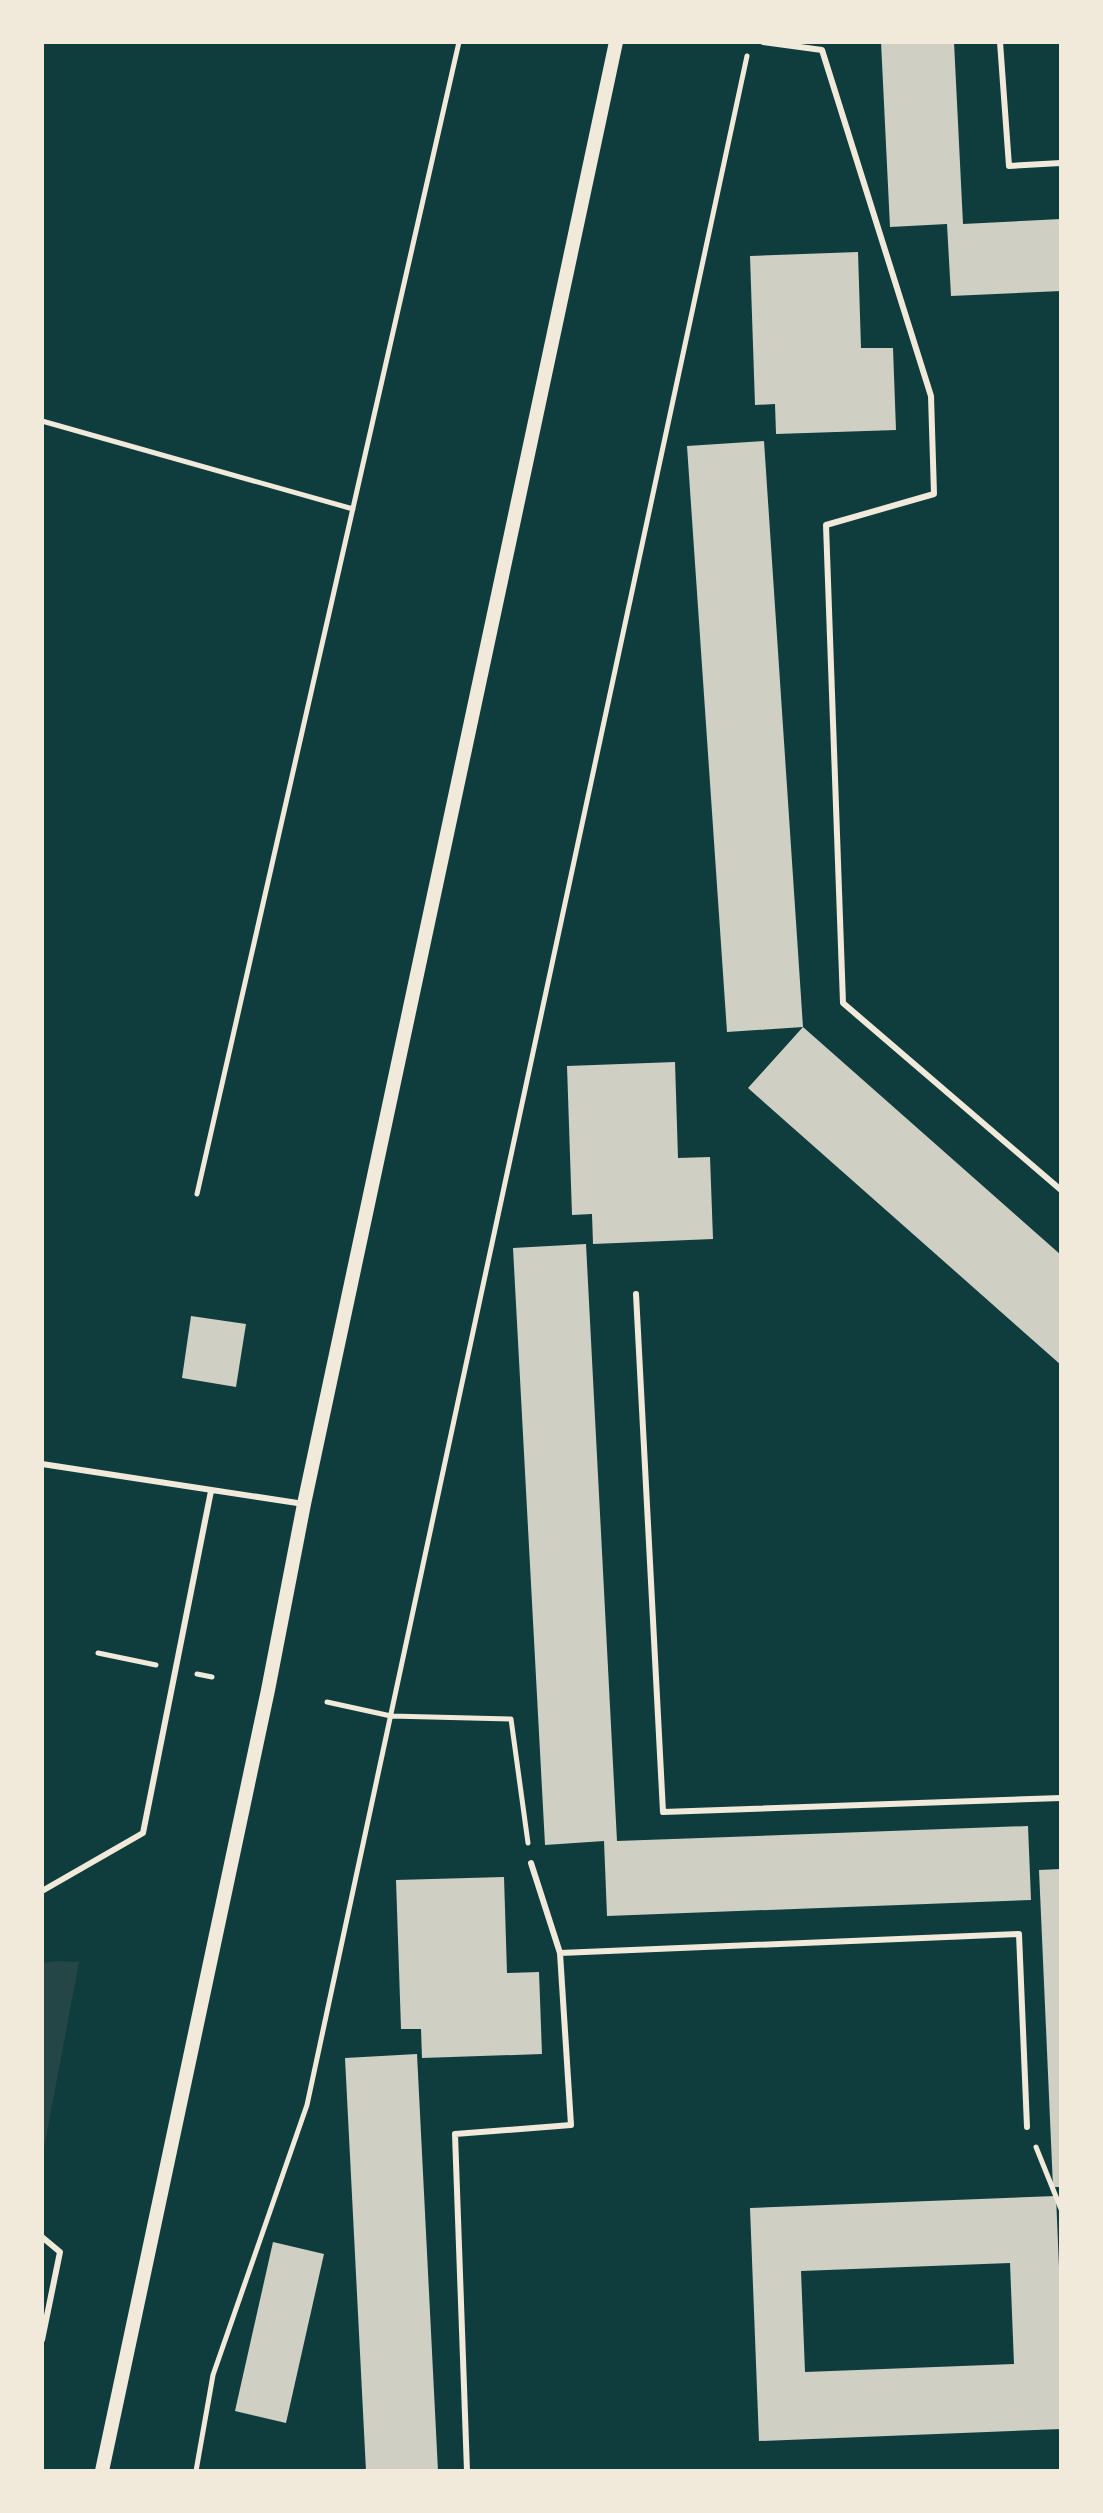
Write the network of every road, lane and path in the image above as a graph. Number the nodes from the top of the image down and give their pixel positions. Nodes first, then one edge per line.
1 (459, 42) edge
2 (616, 42) edge
3 (750, 42) edge
4 (763, 42) edge
5 (1000, 42) edge
6 (1061, 163) edge
7 (42, 421) edge
8 (353, 509) junction
9 (1061, 1190) edge
10 (197, 1194) dead end
11 (636, 1294) dead end
12 (42, 1464) edge
13 (211, 1491) junction
14 (304, 1504) junction
15 (327, 1702) dead end
16 (391, 1716) junction
17 (1061, 1798) edge
18 (531, 1863) joint
19 (42, 1891) edge
20 (560, 1953) junction
21 (1027, 2127) joint
22 (1061, 2209) edge
23 (42, 2237) edge
24 (42, 2340) edge
25 (102, 2471) edge
26 (196, 2471) edge
27 (467, 2471) edge

1 - 8 path
2 - 14 street
3 - 16 path
4 - 9 lane
5 - 6 lane
7 - 8 path
8 - 10 path
11 - 17 lane
12 - 13 lane
13 - 14 lane
13 - 19 lane
14 - 25 street
15 - 16 path
16 - 18 path
16 - 26 path
18 - 20 lane
20 - 21 lane
20 - 27 lane
21 - 22 path
23 - 24 lane

